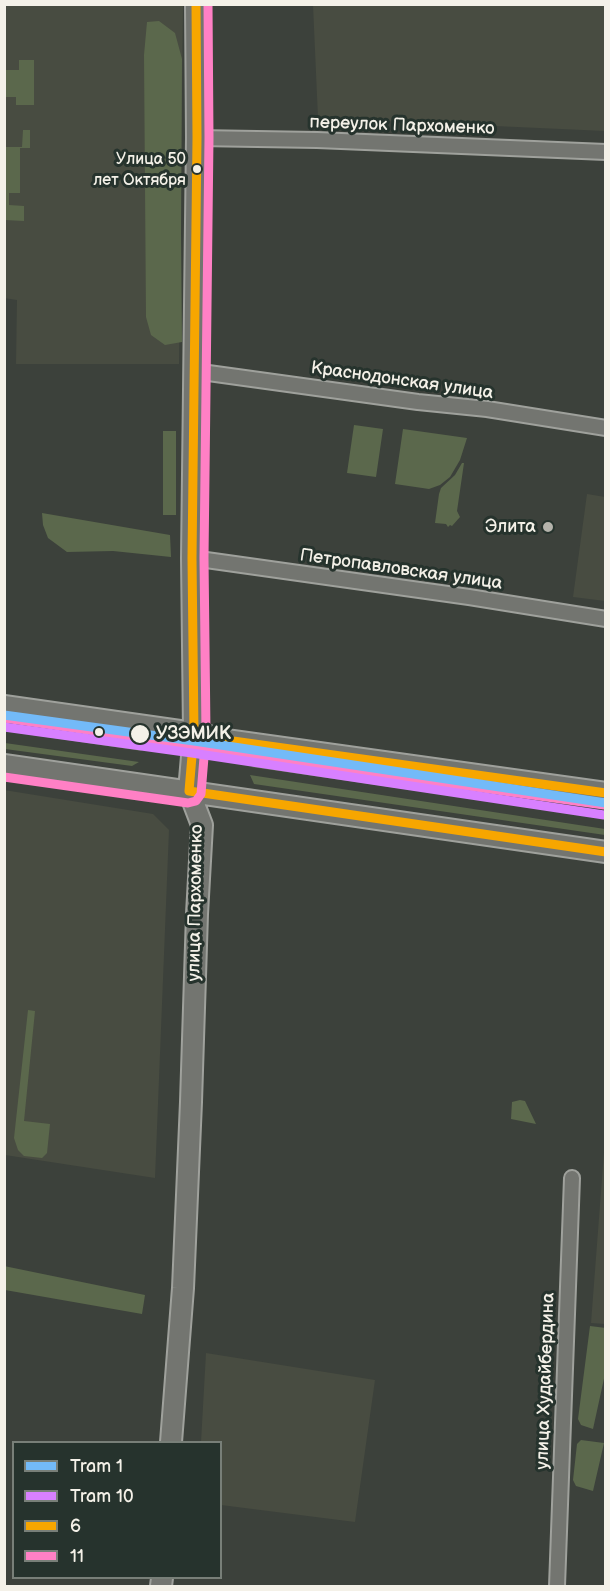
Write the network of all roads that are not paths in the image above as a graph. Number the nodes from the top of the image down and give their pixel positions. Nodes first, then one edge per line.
1 (196, 4) edge
2 (197, 138) junction
3 (606, 152) edge
4 (194, 371) junction
5 (606, 428) edge
6 (192, 558) junction
7 (606, 619) edge
8 (4, 706) edge
9 (194, 733) junction
10 (4, 765) edge
11 (189, 791) junction
12 (606, 793) edge
13 (606, 852) edge
14 (572, 1178) dead end
15 (171, 1441) edge
16 (557, 1587) edge

1 - 2 main road, улица Пархоменко
2 - 3 street, переулок Пархоменко
2 - 4 main road, улица Пархоменко
4 - 5 street, Краснодонская улица
4 - 6 main road, улица Пархоменко
6 - 7 street, Петропавловская улица
6 - 9 main road, улица Пархоменко
8 - 9 main road
9 - 11 main road, улица Пархоменко
9 - 12 main road
10 - 11 main road
11 - 13 main road
11 - 15 main road, улица Пархоменко
14 - 16 street, улица Худайбердина

